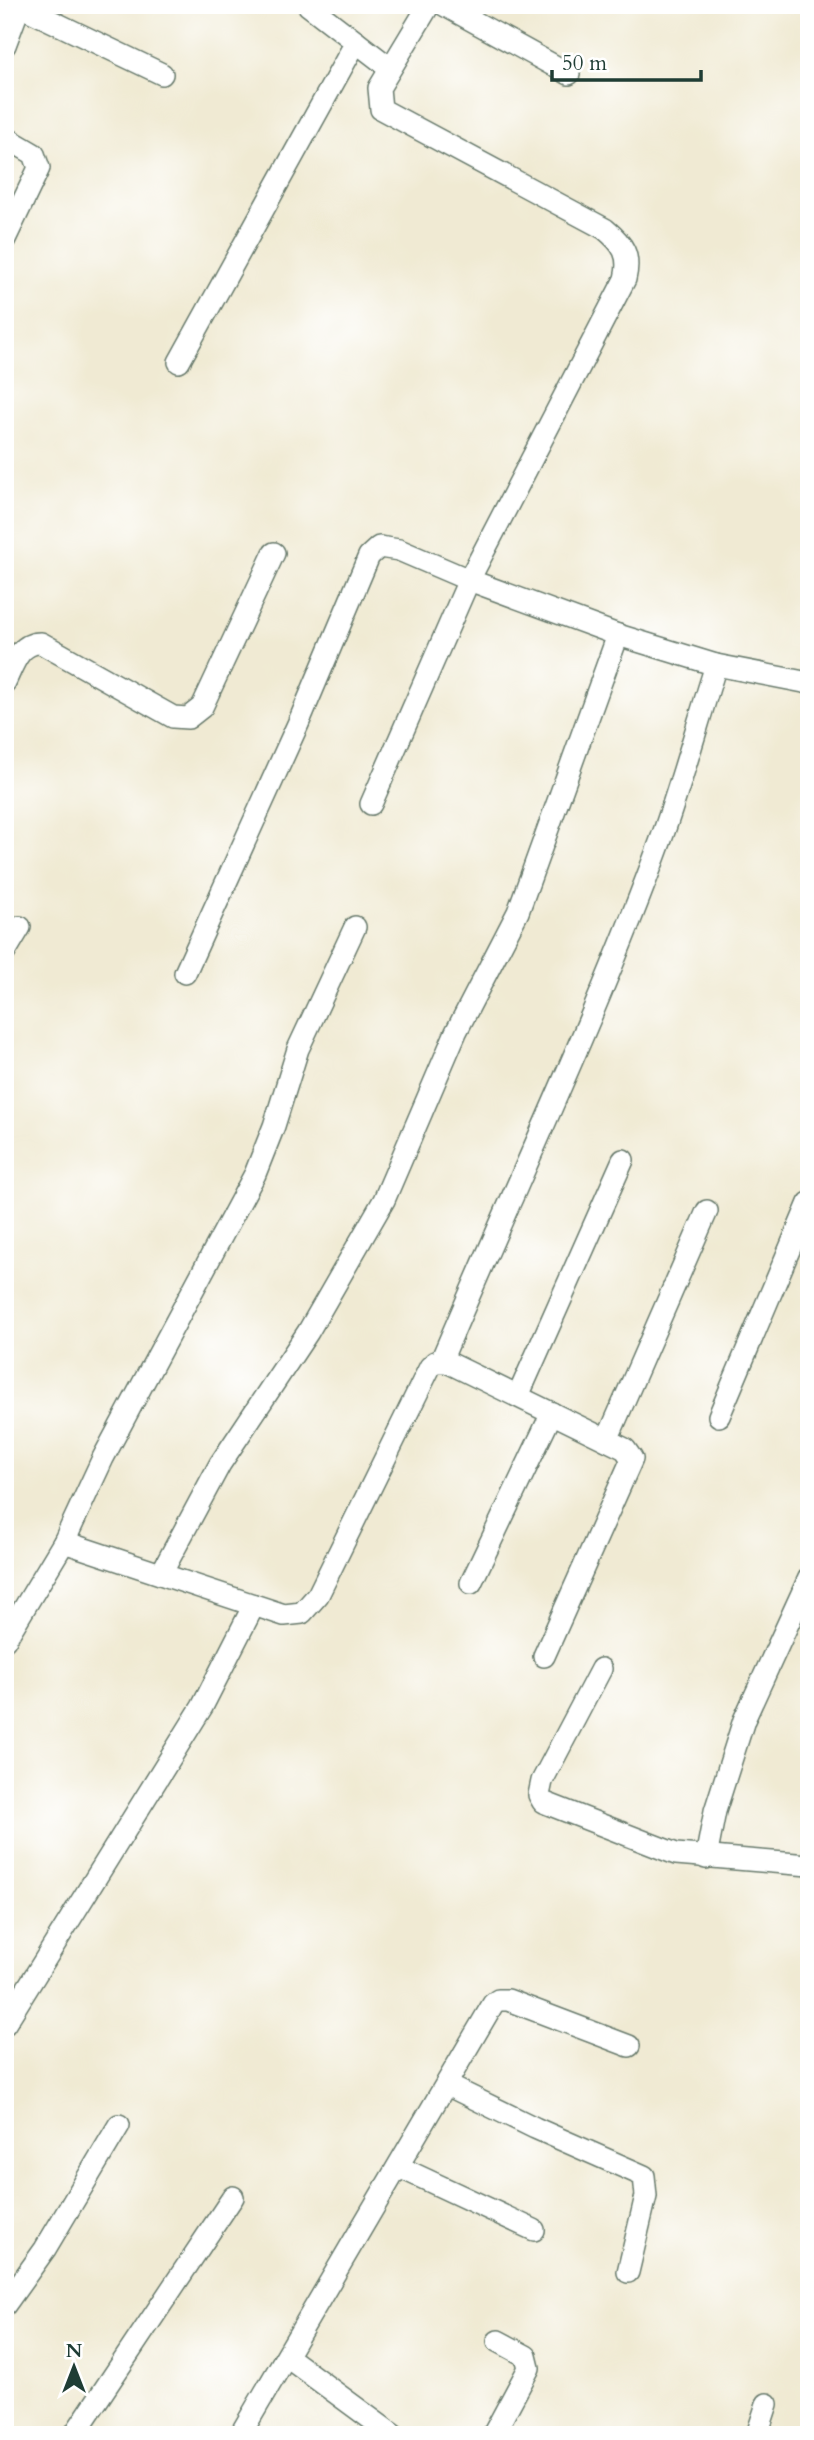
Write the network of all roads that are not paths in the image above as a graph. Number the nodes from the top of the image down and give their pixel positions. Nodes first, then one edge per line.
1 (308, 5) edge
2 (429, 5) edge
3 (444, 5) edge
4 (20, 6) edge
5 (356, 42) junction
6 (5, 45) edge
7 (390, 68) junction
8 (162, 74) dead end
9 (569, 74) dead end
10 (5, 137) edge
11 (5, 239) edge
12 (179, 362) dead end
13 (274, 552) dead end
14 (469, 580) junction
15 (618, 635) junction
16 (716, 665) junction
17 (5, 682) edge
18 (809, 683) edge
19 (371, 804) dead end
20 (20, 927) dead end
21 (355, 927) dead end
22 (5, 952) edge
23 (185, 973) dead end
24 (623, 1160) dead end
25 (809, 1203) edge
26 (706, 1211) dead end
27 (440, 1361) junction
28 (518, 1396) junction
29 (552, 1413) junction
30 (719, 1416) dead end
31 (607, 1440) junction
32 (64, 1542) junction
33 (161, 1574) junction
34 (809, 1578) edge
35 (471, 1583) dead end
36 (254, 1605) junction
37 (5, 1640) edge
38 (544, 1656) dead end
39 (601, 1669) dead end
40 (706, 1858) junction
41 (809, 1865) edge
42 (5, 2024) edge
43 (629, 2046) dead end
44 (447, 2085) junction
45 (118, 2125) dead end
46 (399, 2167) junction
47 (233, 2197) dead end
48 (534, 2230) dead end
49 (628, 2272) dead end
50 (5, 2305) edge
51 (498, 2341) dead end
52 (287, 2357) junction
53 (768, 2404) dead end
54 (74, 2435) edge
55 (240, 2435) edge
56 (393, 2435) edge
57 (493, 2435) edge
58 (757, 2435) edge

1 - 5 street
2 - 7 street
3 - 9 street
4 - 6 street
4 - 8 street
5 - 7 street
5 - 12 street
7 - 14 street
10 - 11 street
13 - 17 street
14 - 15 street
14 - 19 street
14 - 23 street
15 - 16 street
15 - 33 street
16 - 18 street
16 - 27 street
20 - 22 street
21 - 32 street
24 - 28 street
25 - 30 street
26 - 31 street
27 - 28 street
27 - 36 street
28 - 29 street
29 - 31 street
29 - 35 street
31 - 38 street
32 - 33 street
32 - 37 street
33 - 36 street
34 - 40 street
36 - 42 street
39 - 40 street
40 - 41 street
43 - 44 street
44 - 46 street
44 - 49 street
45 - 50 street
46 - 48 street
46 - 52 street
47 - 54 street
51 - 57 street
52 - 55 street
52 - 56 street
53 - 58 street

